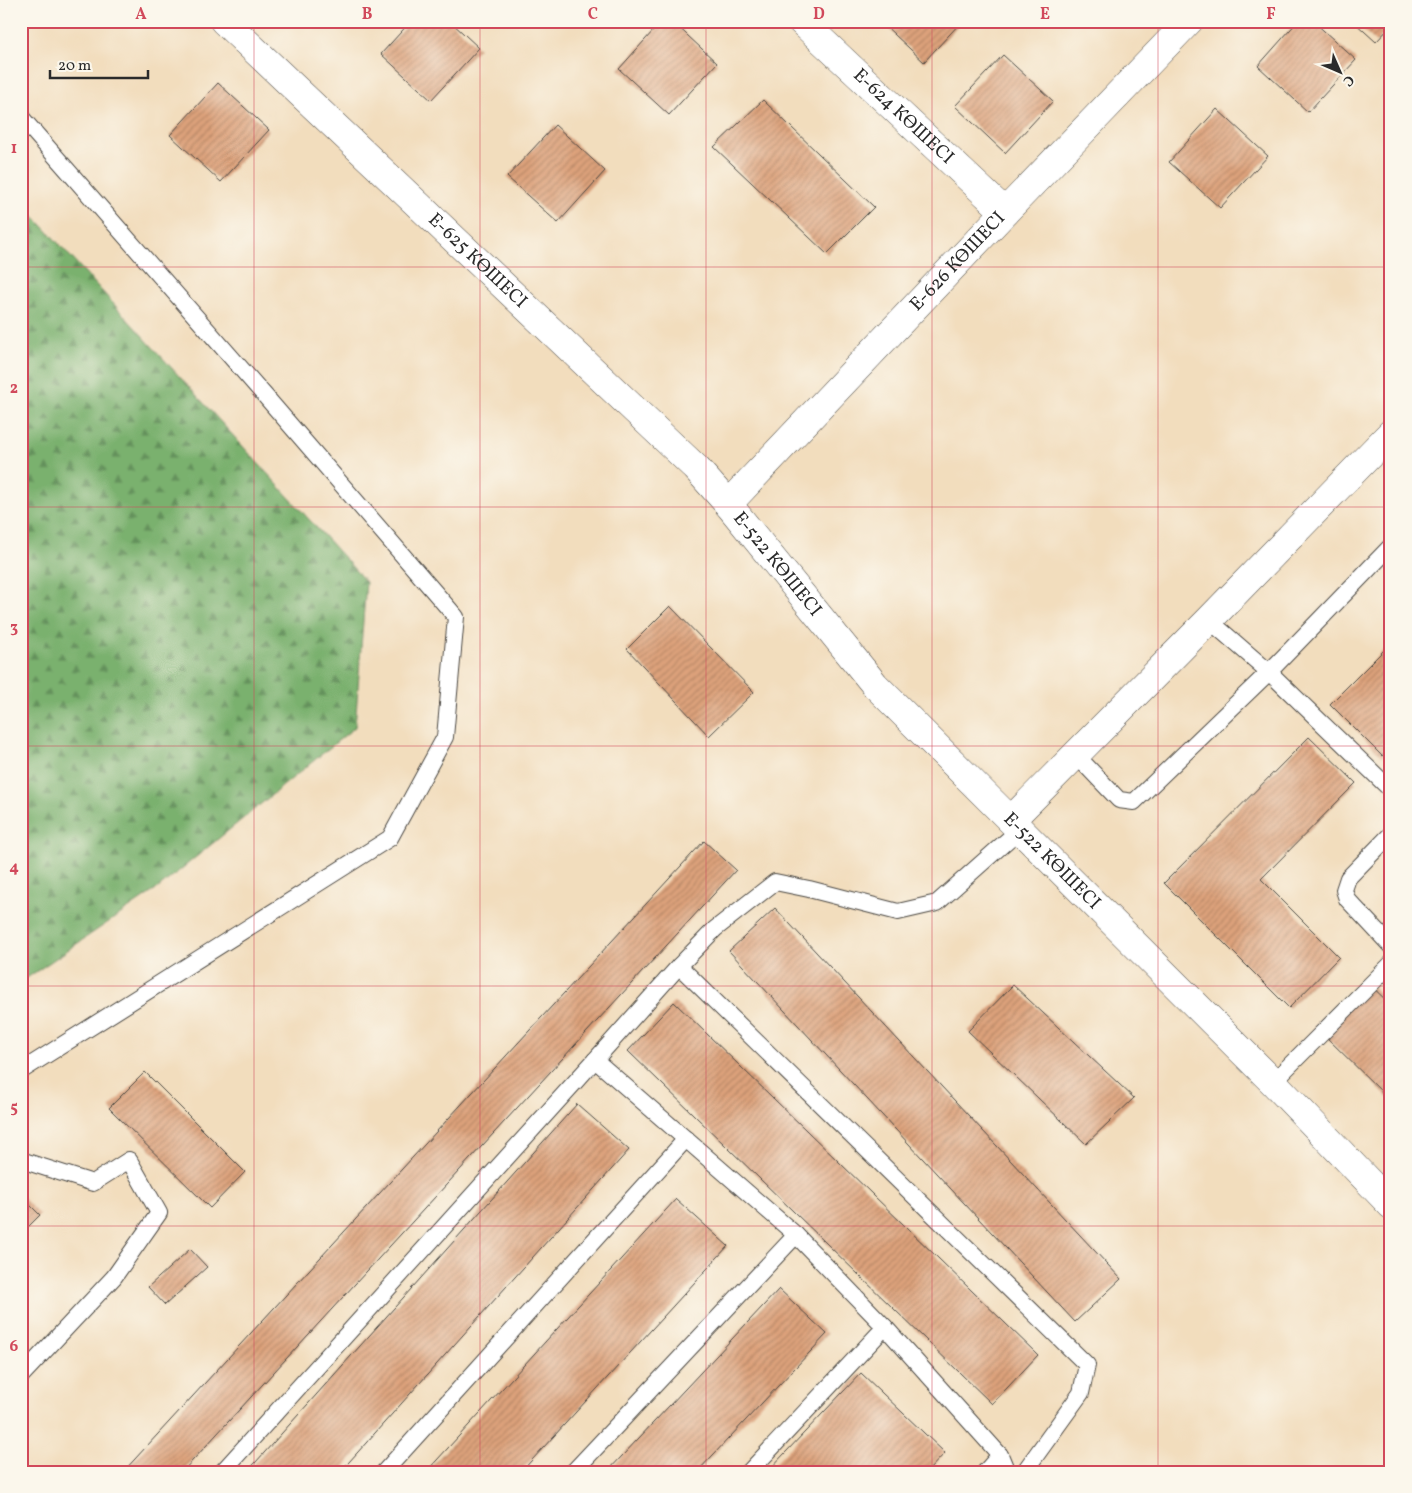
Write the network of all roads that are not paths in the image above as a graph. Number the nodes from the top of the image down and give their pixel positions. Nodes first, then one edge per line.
1 (224, 21) edge
2 (801, 21) edge
3 (1189, 21) edge
4 (21, 117) edge
5 (1005, 212) junction
6 (1391, 432) edge
7 (728, 504) junction
8 (1391, 546) edge
9 (1209, 620) junction
10 (1270, 672) junction
11 (1076, 755) junction
12 (1391, 790) edge
13 (1015, 825) junction
14 (1391, 834) edge
15 (1391, 946) edge
16 (1391, 964) edge
17 (679, 966) junction
18 (596, 1060) junction
19 (21, 1071) edge
20 (1273, 1082) junction
21 (686, 1140) junction
22 (21, 1160) edge
23 (1391, 1205) edge
24 (796, 1235) junction
25 (885, 1327) junction
26 (21, 1376) edge
27 (1000, 1455) junction
28 (222, 1472) edge
29 (384, 1472) edge
30 (573, 1472) edge
31 (749, 1472) edge
32 (985, 1472) edge
33 (1008, 1472) edge
34 (1024, 1472) edge

1 - 7 street, Е-625 КӨШЕСІ
2 - 5 street, Е-624 КӨШЕСІ
3 - 5 street, Е-626 КӨШЕСІ
4 - 19 lane
5 - 7 street, Е-626 КӨШЕСІ
6 - 9 street
7 - 13 street, Е-522 КӨШЕСІ
8 - 10 lane
9 - 10 lane
9 - 11 street
10 - 11 lane
10 - 12 lane
11 - 13 street
13 - 17 lane
13 - 20 street, Е-522 КӨШЕСІ
14 - 15 lane
16 - 20 lane
17 - 18 lane
17 - 34 lane
18 - 21 lane
18 - 28 lane
20 - 23 street, Е-522 КӨШЕСІ
21 - 24 lane
21 - 29 lane
22 - 26 lane
24 - 25 lane
24 - 30 lane
25 - 27 lane
25 - 31 lane
27 - 32 lane
27 - 33 lane

